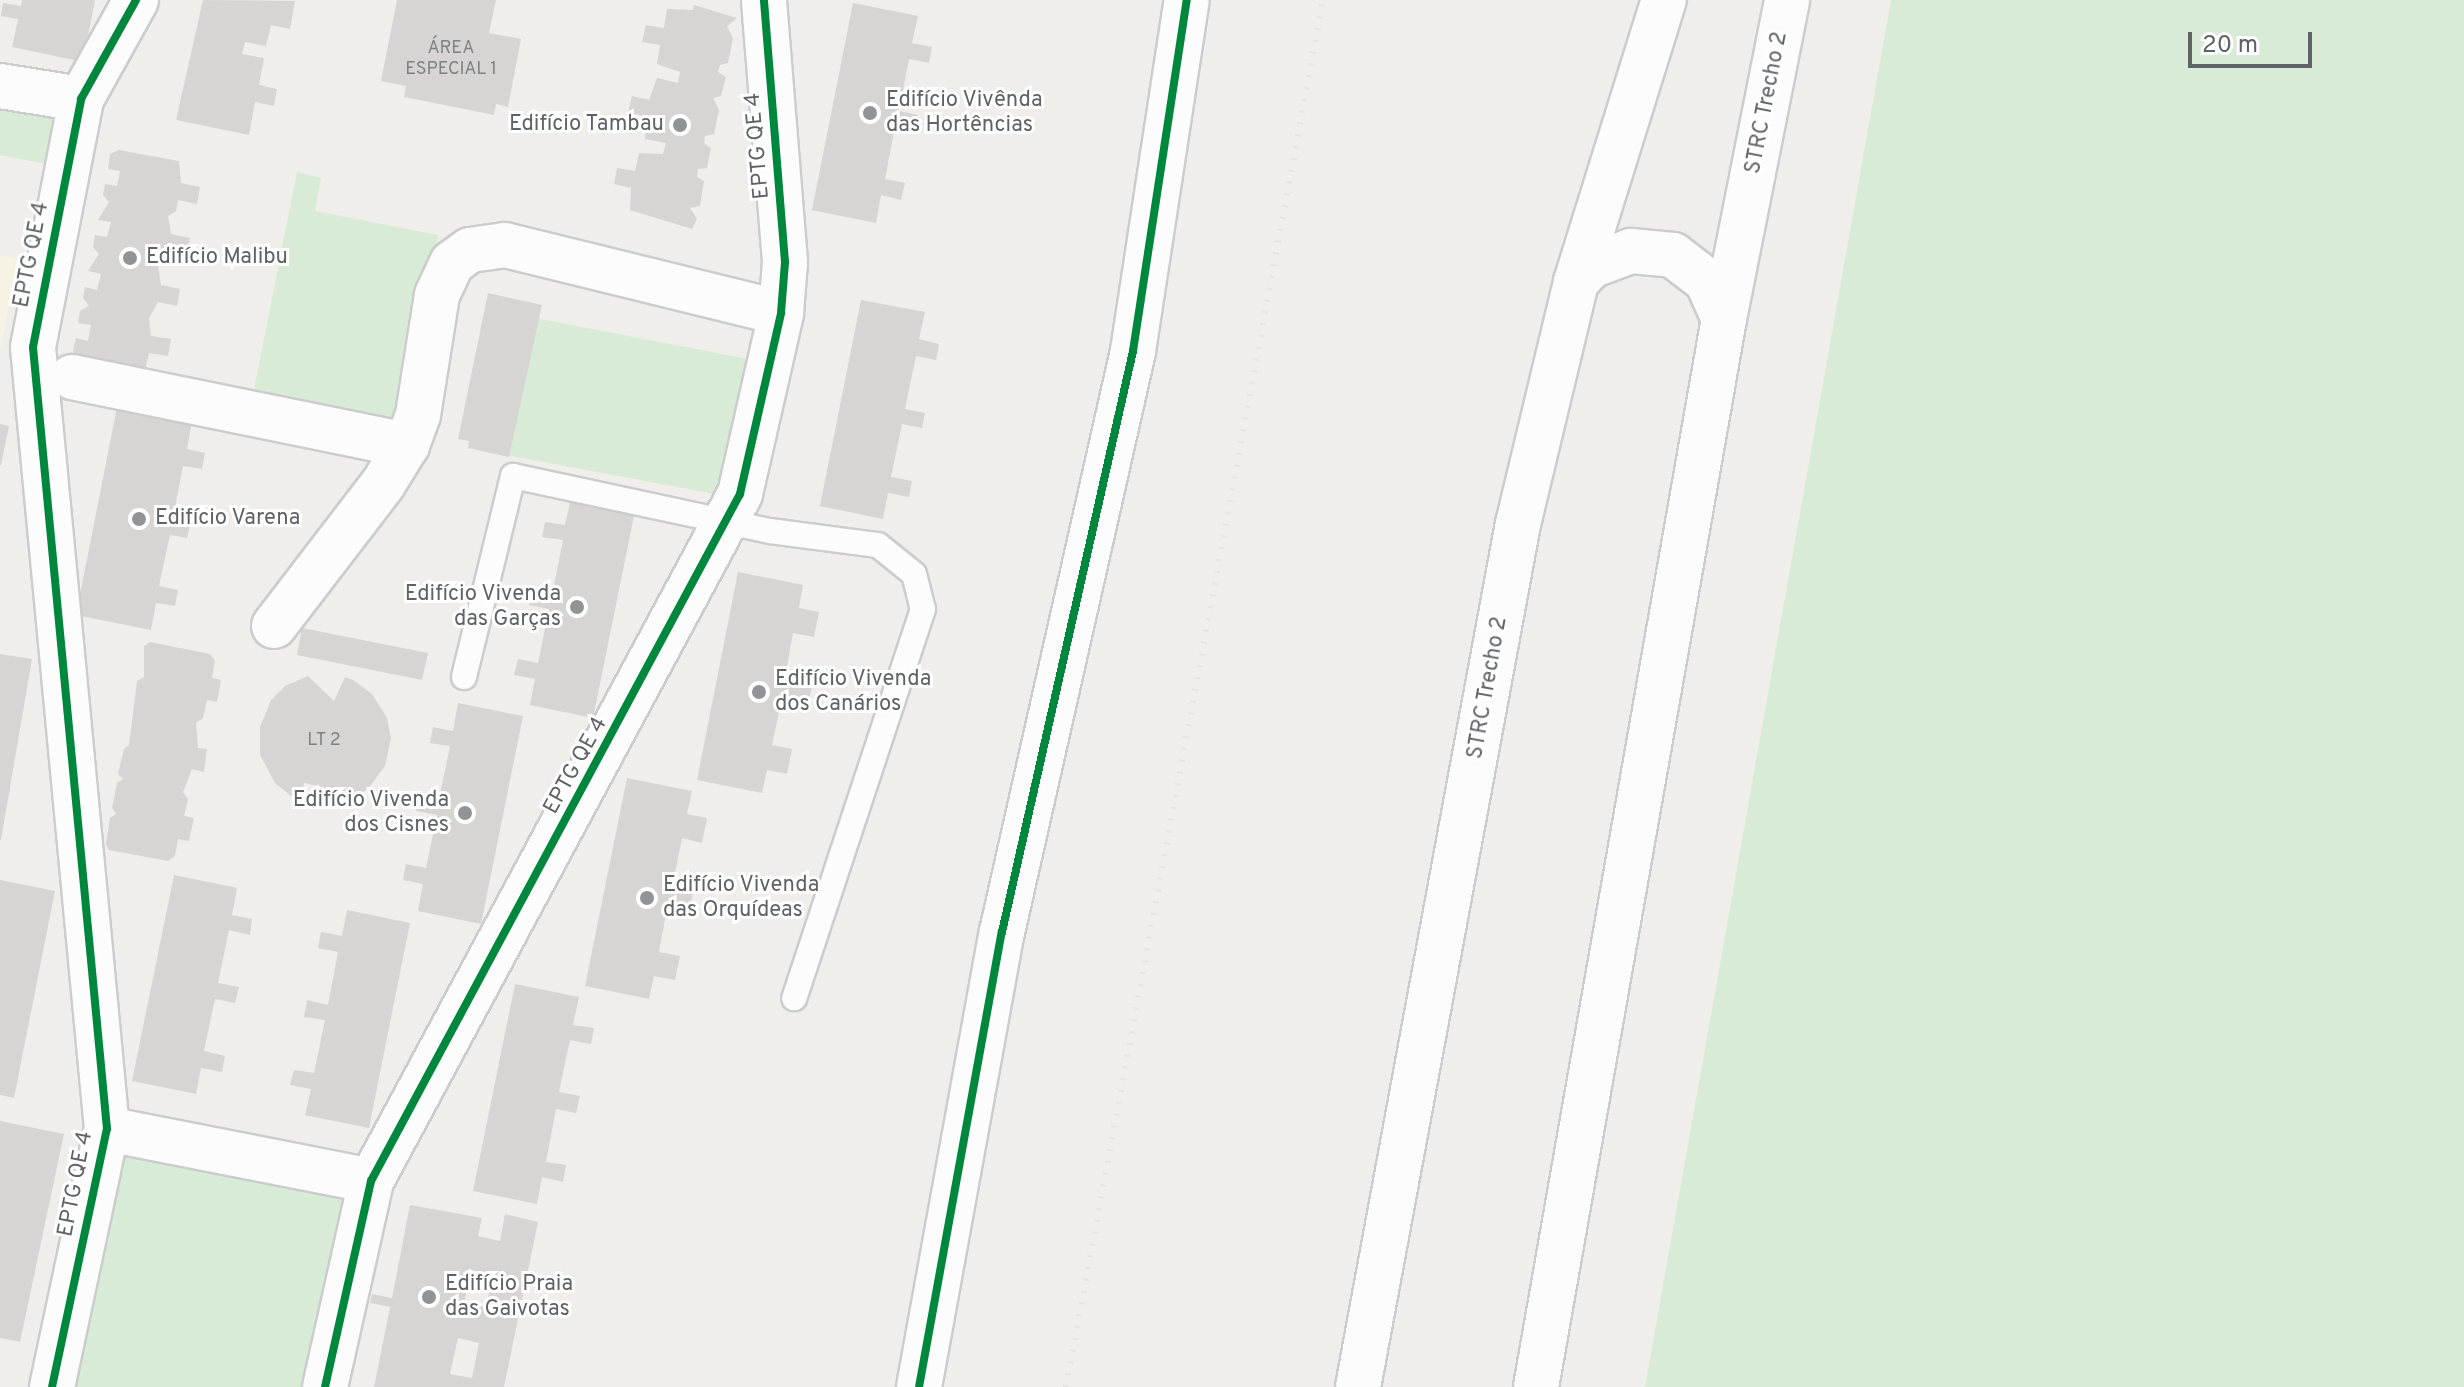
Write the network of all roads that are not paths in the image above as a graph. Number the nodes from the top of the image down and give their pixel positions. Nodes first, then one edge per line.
1 (136, 0) edge
2 (764, 0) edge
3 (1187, 0) edge
4 (1664, 0) edge
5 (1787, 0) edge
6 (0, 86) edge
7 (81, 99) junction
8 (1576, 282) junction
9 (781, 313) junction
10 (1724, 319) junction
11 (35, 373) edge
12 (407, 445) junction
13 (731, 519) junction
14 (274, 626) dead end
15 (464, 677) dead end
16 (794, 998) dead end
17 (107, 1129) junction
18 (371, 1181) junction
19 (52, 1387) edge
20 (325, 1387) edge
21 (919, 1387) edge
22 (1358, 1387) edge
23 (1536, 1387) edge

1 - 7 street, EPTG QE 4
2 - 9 street, EPTG QE 4
3 - 21 street
4 - 8 street, STRC Trecho 2
5 - 10 street, STRC Trecho 2
6 - 7 street
7 - 11 street, EPTG QE 4
8 - 10 street
8 - 22 street, STRC Trecho 2
9 - 12 street
9 - 13 street, EPTG QE 4
10 - 23 street, STRC Trecho 2
11 - 12 street
11 - 17 street, EPTG QE 4
12 - 14 street
13 - 15 lane
13 - 16 lane
13 - 18 street, EPTG QE 4
17 - 18 street, EPTG QE 4
17 - 19 street, EPTG QE 4
18 - 20 street, EPTG QE 4

